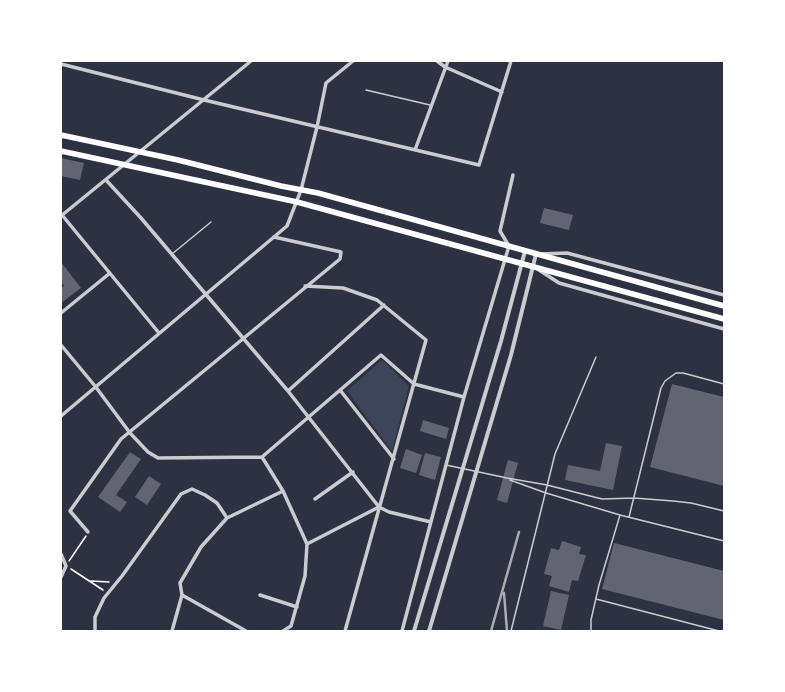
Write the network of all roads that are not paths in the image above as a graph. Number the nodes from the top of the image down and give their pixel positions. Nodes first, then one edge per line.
1 (251, 61) edge
2 (353, 61) edge
3 (437, 61) edge
4 (448, 61) edge
5 (511, 61) edge
6 (61, 64) edge
7 (445, 66) junction
8 (366, 90) dead end
9 (502, 92) junction
10 (204, 100) junction
11 (431, 105) junction
12 (318, 127) junction
13 (61, 135) edge
14 (415, 150) junction
15 (61, 151) edge
16 (140, 152) junction
17 (125, 165) junction
18 (513, 175) dead end
19 (106, 180) junction
20 (301, 190) junction
21 (297, 202) junction
22 (62, 215) edge
23 (211, 222) dead end
24 (274, 237) junction
25 (509, 246) junction
26 (525, 251) junction
27 (172, 254) junction
28 (536, 254) junction
29 (506, 258) junction
30 (522, 263) junction
31 (533, 266) junction
32 (110, 273) junction
33 (306, 286) junction
34 (206, 294) junction
35 (724, 295) edge
36 (384, 306) junction
37 (724, 306) edge
38 (61, 313) edge
39 (724, 319) edge
40 (724, 329) edge
41 (159, 333) junction
42 (243, 338) junction
43 (61, 345) edge
44 (596, 357) dead end
45 (414, 384) junction
46 (724, 384) edge
47 (95, 386) junction
48 (340, 390) junction
49 (288, 391) junction
50 (464, 397) junction
51 (61, 416) edge
52 (310, 418) junction
53 (130, 432) junction
54 (262, 457) junction
55 (394, 459) junction
56 (446, 465) junction
57 (463, 468) junction
58 (476, 471) junction
59 (353, 472) junction
60 (506, 478) junction
61 (547, 485) junction
62 (283, 491) junction
63 (546, 493) junction
64 (634, 498) junction
65 (315, 499) dead end
66 (379, 506) junction
67 (724, 511) edge
68 (620, 515) junction
69 (629, 517) junction
70 (227, 518) junction
71 (431, 522) junction
72 (88, 532) road end
73 (724, 541) edge
74 (307, 544) junction
75 (61, 554) edge
76 (61, 577) edge
77 (182, 595) junction
78 (260, 595) dead end
79 (596, 599) junction
80 (297, 607) junction
81 (94, 631) edge
82 (172, 631) edge
83 (246, 631) edge
84 (282, 631) edge
85 (345, 631) edge
86 (402, 631) edge
87 (414, 631) edge
88 (429, 631) edge
89 (510, 631) edge
90 (591, 631) edge
91 (720, 631) edge

1 - 10 street
2 - 12 street
3 - 7 street
4 - 7 street
5 - 9 street
6 - 10 street
7 - 9 street
7 - 11 street
8 - 11 lane
9 - 14 street
10 - 12 street
10 - 16 street
11 - 14 street
12 - 14 street
12 - 20 street
13 - 16 main road
15 - 17 main road
16 - 17 street
16 - 20 main road
17 - 19 street
17 - 21 main road
18 - 25 street
19 - 22 street
19 - 27 street
20 - 21 street
20 - 25 main road
21 - 24 street
21 - 29 main road
22 - 32 street
23 - 27 lane
24 - 33 street
24 - 34 street
25 - 26 main road
25 - 29 street
26 - 28 main road
26 - 30 street
27 - 34 street
28 - 31 street
28 - 35 street
28 - 37 main road
29 - 30 main road
29 - 50 street
30 - 31 main road
30 - 57 street
31 - 39 main road
31 - 40 street
31 - 58 street
32 - 38 street
32 - 41 street
33 - 36 street
33 - 42 street
34 - 41 street
34 - 42 street
36 - 45 street
36 - 49 street
41 - 47 street
42 - 49 street
42 - 53 street
43 - 47 street
44 - 61 lane
45 - 48 street
45 - 50 street
45 - 55 street
46 - 64 lane
47 - 51 street
47 - 53 street
48 - 52 street
48 - 55 street
49 - 52 street
50 - 56 street
52 - 54 street
52 - 59 street
53 - 54 street
53 - 72 street
54 - 62 street
55 - 66 street
56 - 57 lane
56 - 71 street
57 - 58 lane
57 - 87 street
58 - 60 lane
58 - 88 street
59 - 65 street
59 - 66 street
60 - 61 lane
60 - 63 lane
61 - 63 lane
61 - 64 lane
62 - 70 street
62 - 74 street
63 - 68 lane
63 - 89 lane
64 - 67 lane
64 - 69 lane
66 - 71 street
66 - 74 street
66 - 85 street
68 - 69 lane
68 - 79 lane
69 - 73 lane
70 - 77 street
70 - 81 street
71 - 86 street
74 - 80 street
75 - 76 street
77 - 82 street
77 - 83 street
78 - 80 street
79 - 90 lane
79 - 91 lane
80 - 84 street

